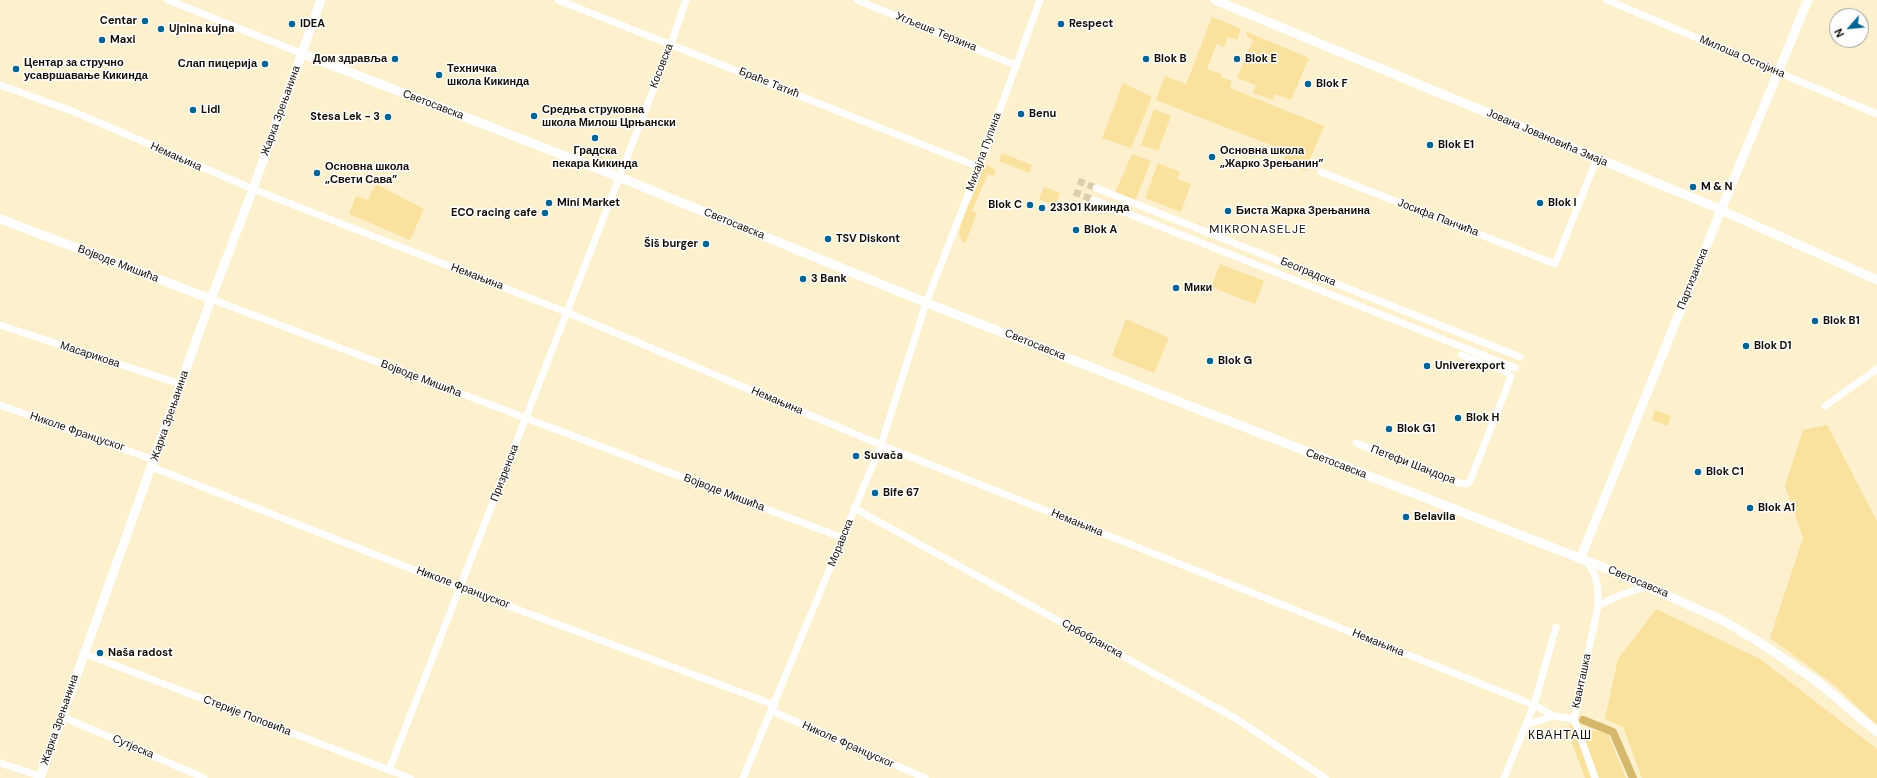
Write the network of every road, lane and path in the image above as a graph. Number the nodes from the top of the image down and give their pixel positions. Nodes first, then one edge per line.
1 (168, 0) edge
2 (321, 0) edge
3 (558, 0) edge
4 (686, 0) edge
5 (857, 0) edge
6 (1040, 0) edge
7 (1215, 0) edge
8 (1607, 0) edge
9 (1808, 0) edge
10 (671, 44) junction
11 (302, 54) junction
12 (1015, 65) junction
13 (1779, 72) junction
14 (0, 85) edge
15 (1877, 114) edge
16 (1596, 158) junction
17 (979, 167) junction
18 (1321, 172) dead end
19 (619, 176) junction
20 (1096, 188) tunnel mouth
21 (253, 189) junction
22 (1094, 200) tunnel mouth
23 (1721, 210) junction
24 (0, 219) edge
25 (1877, 280) edge
26 (211, 299) junction
27 (926, 303) junction
28 (566, 312) junction
29 (0, 325) edge
30 (1461, 355) dead end
31 (1520, 357) dead end
32 (1515, 368) dead end
33 (1877, 369) edge
34 (180, 384) junction
35 (0, 405) edge
36 (1825, 406) dead end
37 (526, 418) junction
38 (1356, 443) dead end
39 (881, 445) junction
40 (153, 464) junction
41 (854, 508) junction
42 (842, 538) junction
43 (1583, 560) junction
44 (1647, 586) junction
45 (460, 588) junction
46 (1598, 606) junction
47 (1556, 627) dead end
48 (83, 653) junction
49 (1534, 705) junction
50 (773, 708) junction
51 (61, 716) junction
52 (1554, 716) junction
53 (1574, 719) junction
54 (1526, 725) junction
55 (1877, 732) edge
56 (0, 763) edge
57 (389, 770) junction
58 (40, 777) edge
59 (204, 778) edge
60 (410, 778) edge
61 (743, 778) edge
62 (925, 778) edge
63 (1325, 778) edge
64 (1504, 778) edge
65 (1595, 778) edge

1 - 11 street, Светосавска
2 - 11 street, Жарка Зрењанина
3 - 10 street, Браће Татић
4 - 10 street, Косовска
5 - 12 street, Угљеше Терзина
6 - 12 street, Михајла Пупина
7 - 16 street, Јована Јовановића Змаја
8 - 13 street, Милоша Остојина
9 - 13 street, Партизанска
10 - 17 street, Браће Татић
10 - 19 street, Косовска
11 - 19 street, Светосавска
11 - 21 street, Жарка Зрењанина
12 - 17 street, Михајла Пупина
13 - 15 street, Милоша Остојина
13 - 23 street, Партизанска
14 - 21 street, Немањина
16 - 18 street, Јосифа Панчића
16 - 23 street, Јована Јовановића Змаја
17 - 27 street, Михајла Пупина
19 - 27 street, Светосавска
19 - 28 street, Призренска
20 - 31 street, Београдска
21 - 26 street, Жарка Зрењанина
21 - 28 street, Немањина
22 - 32 street, Београдска
23 - 25 street, Јована Јовановића Змаја
23 - 43 street, Партизанска
24 - 26 street, Војводе Мишића
26 - 34 street, Жарка Зрењанина
26 - 37 street, Војводе Мишића
27 - 39 street, Моравска
27 - 43 street, Светосавска
28 - 37 street, Призренска
28 - 39 street, Немањина
29 - 34 street, Масарикова
30 - 38 street, Петефи Шандора
33 - 36 street
34 - 40 street, Жарка Зрењанина
35 - 40 street, Николе Француског
37 - 42 street, Војводе Мишића
37 - 45 street, Призренска
39 - 41 street, Моравска
39 - 49 street, Немањина
40 - 45 street, Николе Француског
40 - 48 street, Жарка Зрењанина
41 - 42 street, Моравска
41 - 63 street, Србобранска
42 - 50 street, Моравска
43 - 44 street, Светосавска
43 - 46 street, Кванташка
44 - 46 street
44 - 55 street, Светосавска
45 - 50 street, Николе Француског
45 - 57 street, Призренска
46 - 53 street, Кванташка
47 - 49 street
48 - 51 street, Жарка Зрењанина
48 - 57 street, Стерије Поповића
49 - 52 street, Немањина
49 - 54 street
50 - 61 street, Моравска
50 - 62 street, Николе Француског
51 - 58 street, Жарка Зрењанина
51 - 59 street, Сутјеска
52 - 53 street, Немањина
52 - 54 street, Немањина
53 - 65 street, Кванташка
54 - 64 street
56 - 58 street
57 - 60 street, Стерије Поповића

